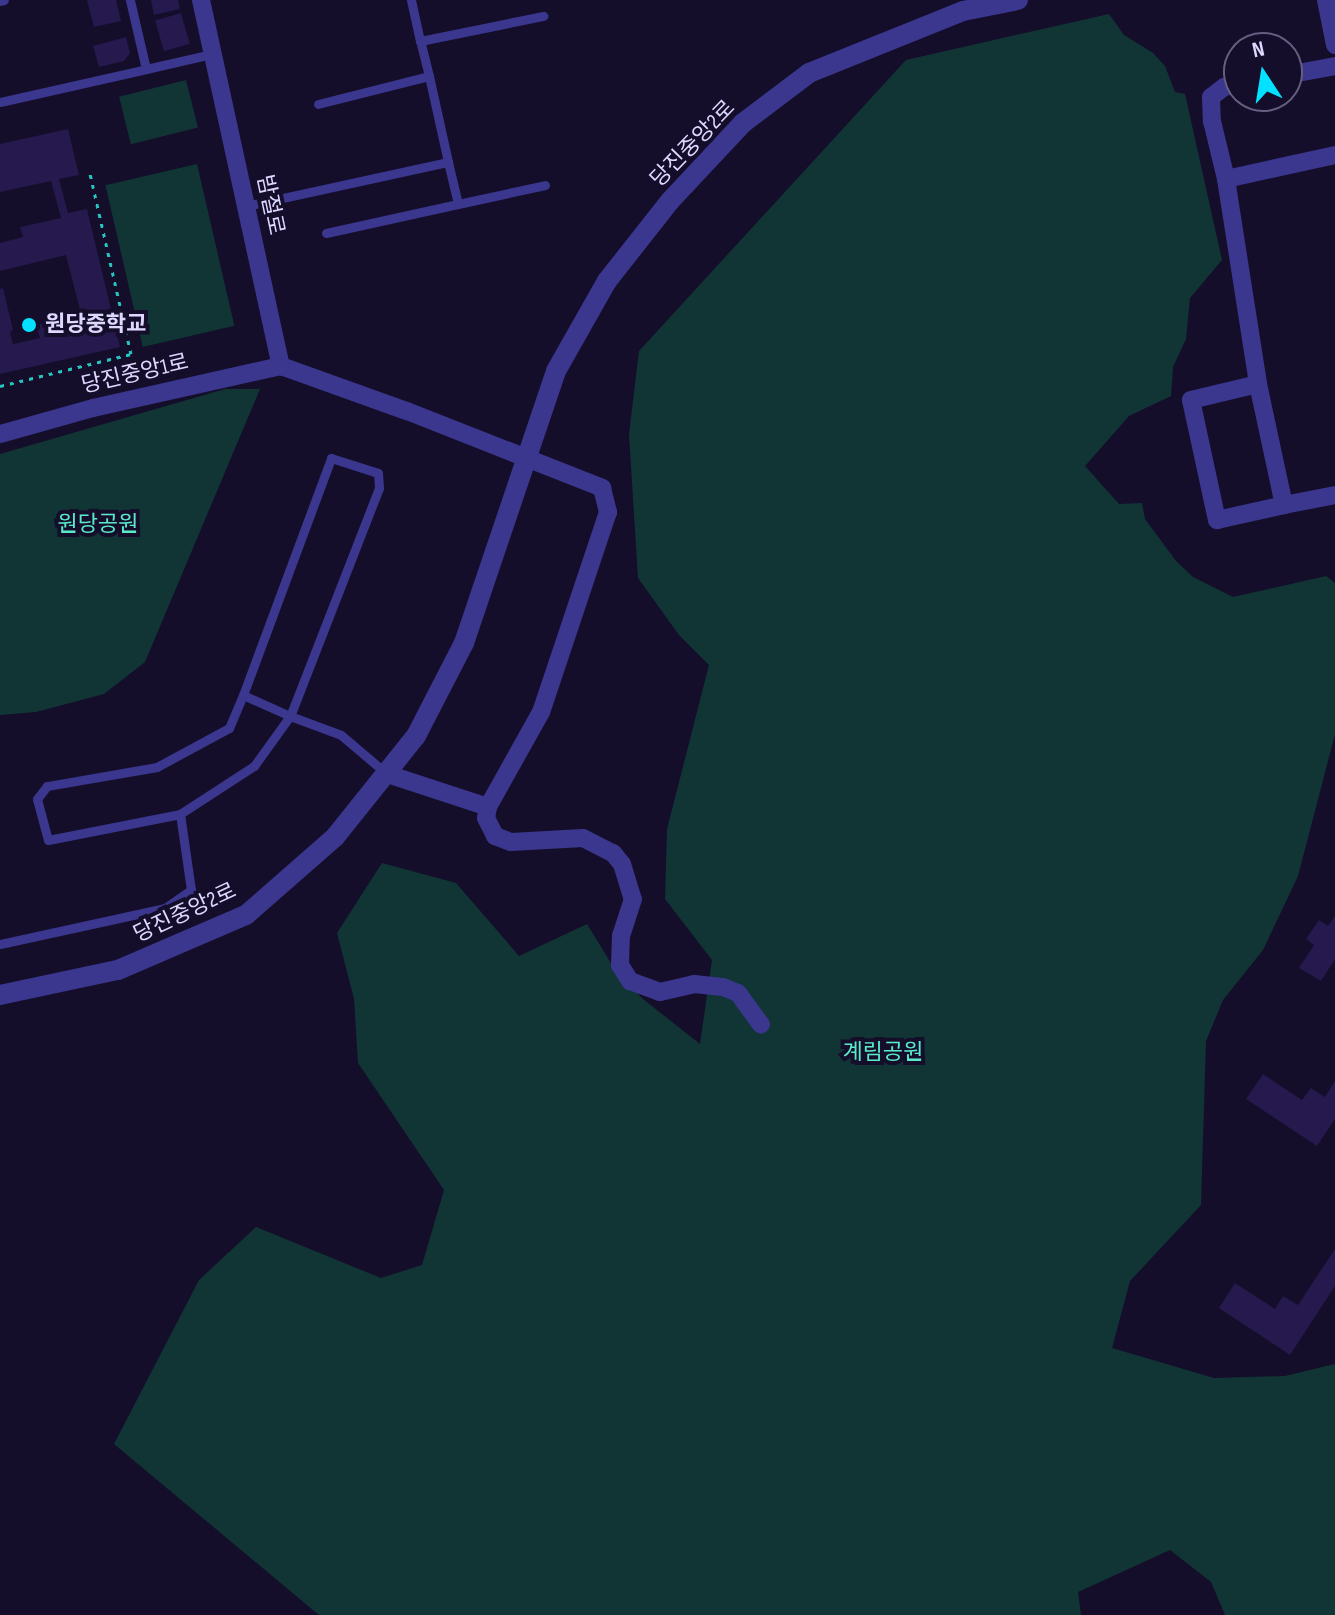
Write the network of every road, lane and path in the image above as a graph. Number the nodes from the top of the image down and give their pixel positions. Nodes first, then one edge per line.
1 (130, 0) edge
2 (201, 0) edge
3 (411, 0) edge
4 (1018, 0) edge
5 (1326, 0) edge
6 (962, 6) edge
7 (543, 16) dead end
8 (420, 41) junction
9 (1335, 45) edge
10 (212, 54) junction
11 (1335, 66) edge
12 (146, 69) junction
13 (1303, 72) edge
14 (429, 76) junction
15 (1223, 88) edge
16 (0, 102) edge
17 (318, 104) dead end
18 (1335, 155) edge
19 (448, 162) junction
20 (90, 173) dead end
21 (1226, 179) junction
22 (545, 185) dead end
23 (458, 204) junction
24 (246, 206) junction
25 (326, 233) dead end
26 (281, 366) junction
27 (1258, 384) junction
28 (0, 386) edge
29 (0, 434) edge
30 (525, 459) junction
31 (1335, 495) edge
32 (1284, 505) junction
33 (243, 695) junction
34 (290, 716) junction
35 (387, 774) junction
36 (488, 807) junction
37 (180, 814) junction
38 (0, 944) edge
39 (0, 995) edge
40 (761, 1025) dead end

1 - 12 lane
2 - 10 street, 밤절로
3 - 8 lane
4 - 6 street, 당진중앙2로
5 - 9 street
6 - 30 street, 당진중앙2로
7 - 8 lane
8 - 14 lane
10 - 12 lane
10 - 24 street, 밤절로
11 - 13 street
12 - 16 lane
14 - 17 lane
14 - 19 lane
15 - 21 street
18 - 21 street
19 - 23 lane
19 - 24 lane
20 - 28 path
21 - 27 street
22 - 23 lane
23 - 25 lane
24 - 26 street, 밤절로
26 - 29 street, 당진중앙1로
26 - 30 street
27 - 32 street
27 - 32 street
30 - 35 street, 당진중앙2로
30 - 36 street
31 - 32 street
33 - 34 lane
33 - 34 lane
33 - 37 lane
34 - 35 lane
34 - 37 lane
35 - 36 street
35 - 39 street, 당진중앙2로
36 - 40 street
37 - 38 lane

